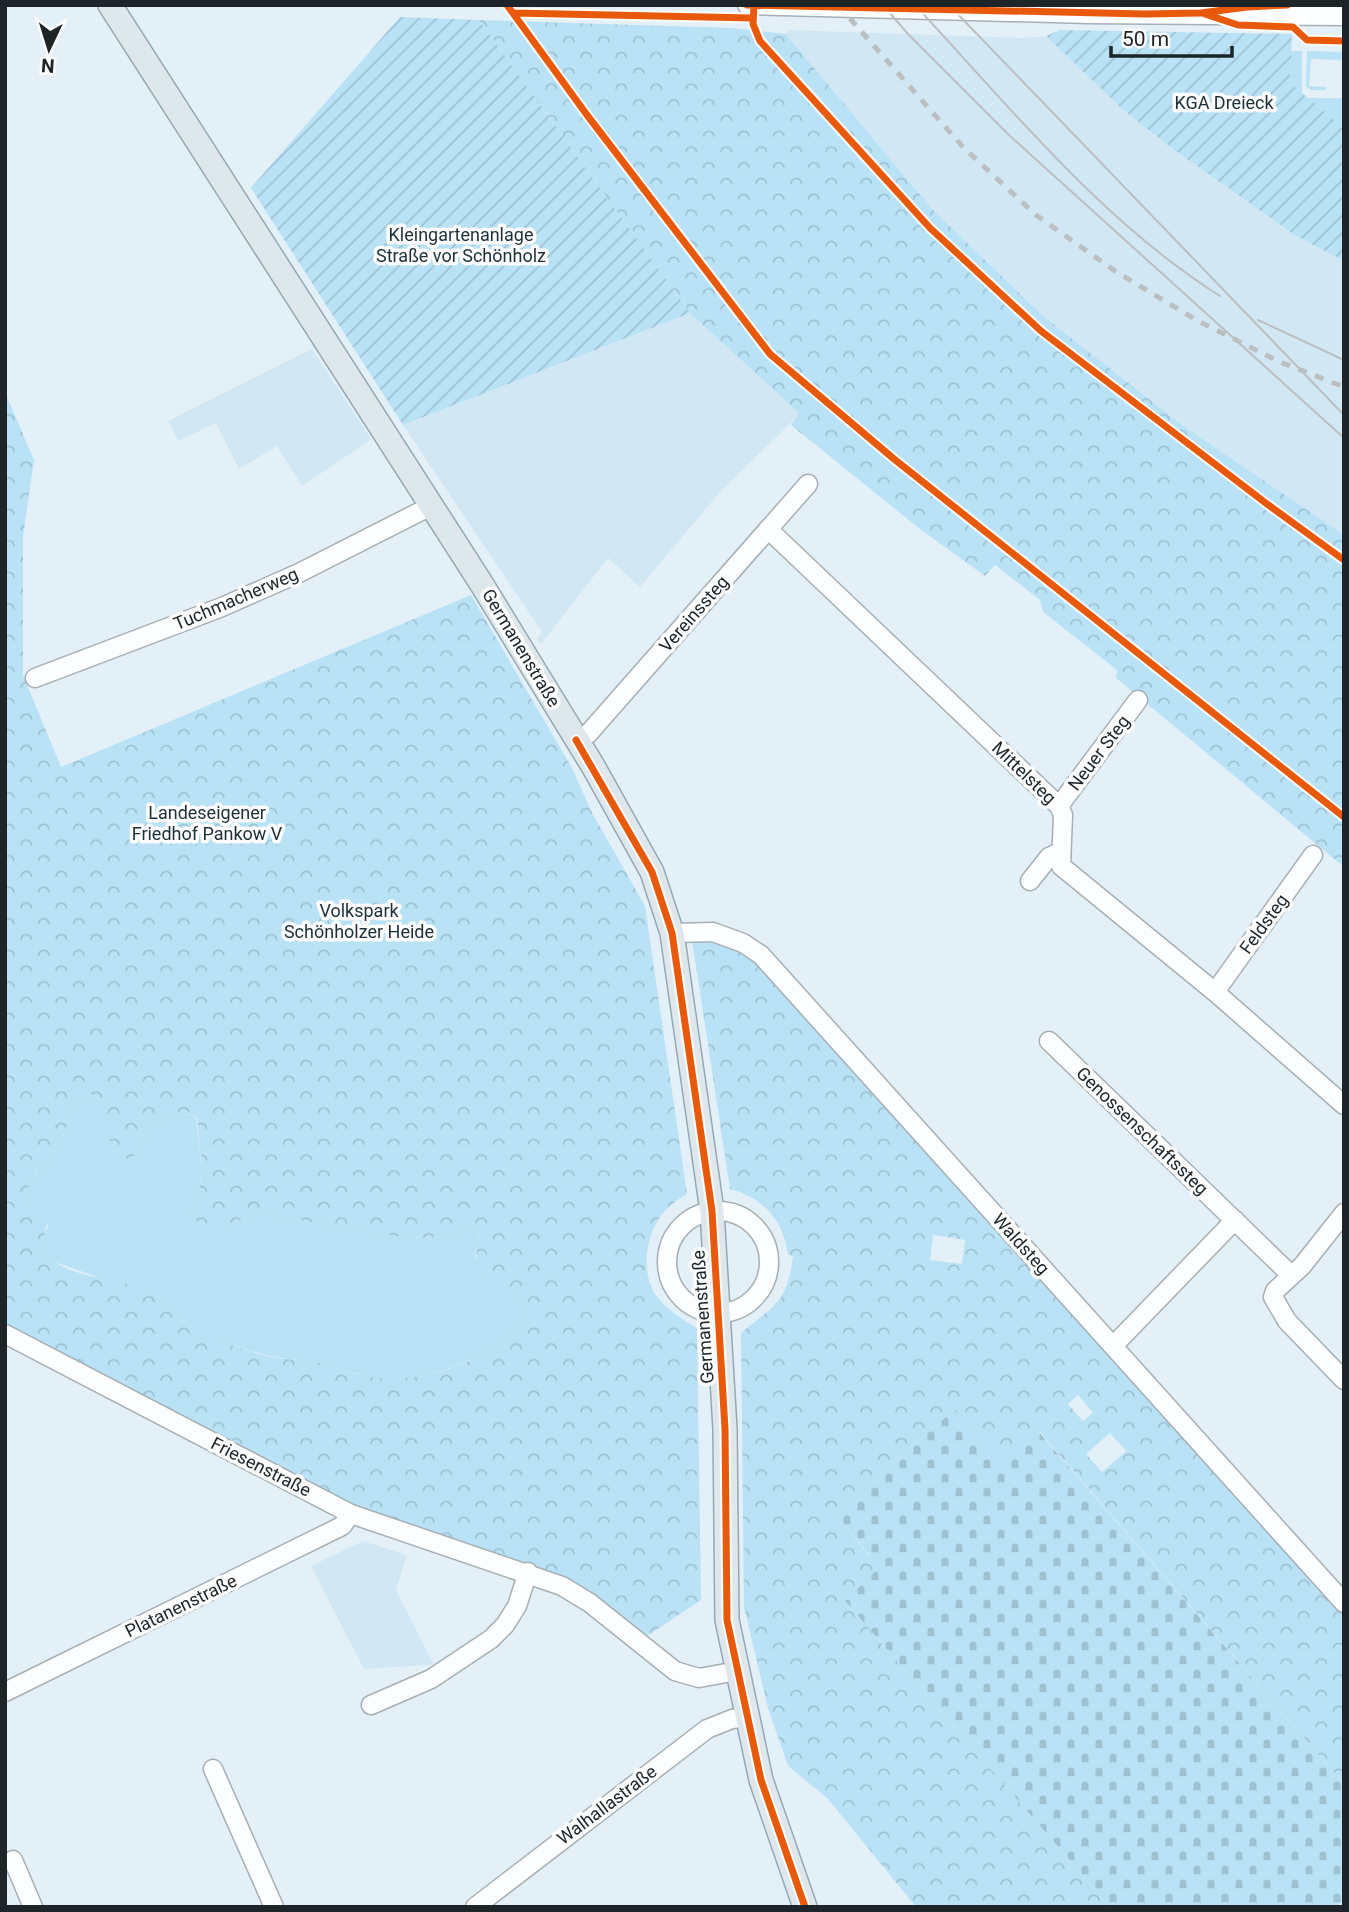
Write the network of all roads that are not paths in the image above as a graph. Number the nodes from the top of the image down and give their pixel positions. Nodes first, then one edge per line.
1 (110, 5) edge
2 (747, 5) edge
3 (1202, 9) edge
4 (1344, 16) edge
5 (808, 484) dead end
6 (431, 506) junction
7 (768, 529) junction
8 (36, 678) dead end
9 (1138, 700) dead end
10 (576, 740) junction
11 (1059, 806) junction
12 (1060, 852) junction
13 (1313, 855) dead end
14 (1030, 881) dead end
15 (672, 933) junction
16 (1215, 992) junction
17 (1049, 1041) dead end
18 (1344, 1105) edge
19 (712, 1212) junction
20 (1344, 1213) edge
21 (1235, 1220) junction
22 (1291, 1275) junction
23 (720, 1313) junction
24 (5, 1334) edge
25 (1113, 1346) junction
26 (1344, 1380) edge
27 (351, 1514) junction
28 (528, 1572) junction
29 (1344, 1603) edge
30 (737, 1671) junction
31 (5, 1692) edge
32 (371, 1705) dead end
33 (747, 1717) junction
34 (213, 1769) dead end
35 (13, 1860) dead end
36 (33, 1907) edge
37 (274, 1907) edge
38 (475, 1907) edge
39 (805, 1907) edge

1 - 6 main road, Germanenstraße
2 - 3 street
3 - 4 street
5 - 7 street, Vereinssteg
6 - 8 street, Tuchmacherweg
6 - 10 main road, Germanenstraße
7 - 10 street, Vereinssteg
7 - 11 street, Mittelsteg
9 - 11 street, Neuer Steg
10 - 15 main road, Germanenstraße
11 - 12 street, Mittelsteg
12 - 14 street
12 - 16 street
13 - 16 street, Feldsteg
15 - 19 main road, Germanenstraße
15 - 25 street, Waldsteg
16 - 18 street
17 - 21 street, Genossenschaftssteg
19 - 23 main road, Germanenstraße
19 - 23 street, Germanenstraße
19 - 23 street, Germanenstraße
20 - 22 street
21 - 22 street, Genossenschaftssteg
21 - 25 street
22 - 26 street
23 - 30 main road, Germanenstraße
24 - 27 street, Friesenstraße
25 - 29 street, Waldsteg
27 - 28 street, Friesenstraße
27 - 31 street, Platanenstraße
28 - 30 street, Friesenstraße
28 - 32 street
30 - 33 main road, Germanenstraße
33 - 38 street, Walhallastraße
33 - 39 main road, Germanenstraße
34 - 37 street
35 - 36 street

